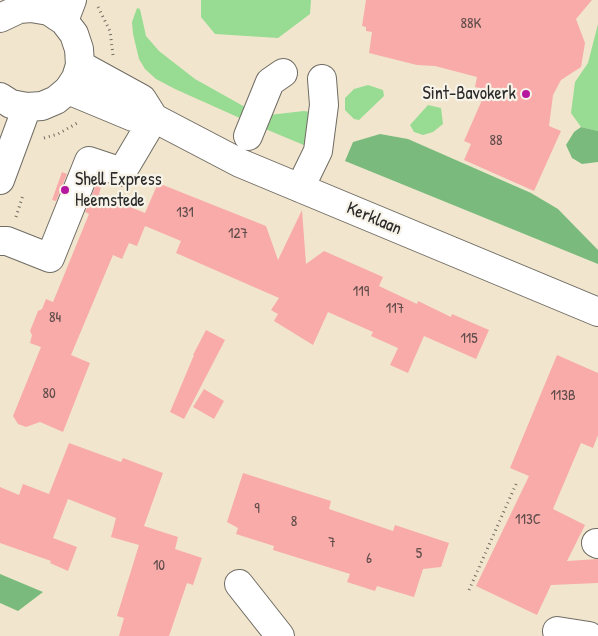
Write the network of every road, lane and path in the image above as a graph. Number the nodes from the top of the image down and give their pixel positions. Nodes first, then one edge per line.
1 (93, 0) edge
2 (33, 4) edge
3 (68, 11) edge
4 (0, 18) edge
5 (113, 59) dead end
6 (80, 65) junction
7 (283, 73) dead end
8 (322, 79) dead end
9 (68, 90) junction
10 (0, 97) edge
11 (27, 108) junction
12 (154, 118) junction
13 (248, 136) dead end
14 (41, 138) dead end
15 (39, 146) dead end
16 (0, 180) edge
17 (26, 187) dead end
18 (300, 188) junction
19 (4, 241) edge
20 (598, 312) edge
21 (518, 482) dead end
22 (239, 584) dead end
23 (469, 590) dead end
24 (558, 631) dead end
25 (280, 636) edge
26 (589, 636) edge

1 - 5 path
2 - 3 street
2 - 4 street
3 - 6 street
6 - 9 street
6 - 12 street, Kerklaan
7 - 13 street
8 - 18 street
9 - 11 street
9 - 12 street, Kerklaan
10 - 11 street
11 - 16 street
12 - 18 street, Kerklaan
12 - 19 street
14 - 15 path
17 - 19 path
18 - 20 street, Kerklaan
21 - 23 path
22 - 25 street
24 - 26 street

